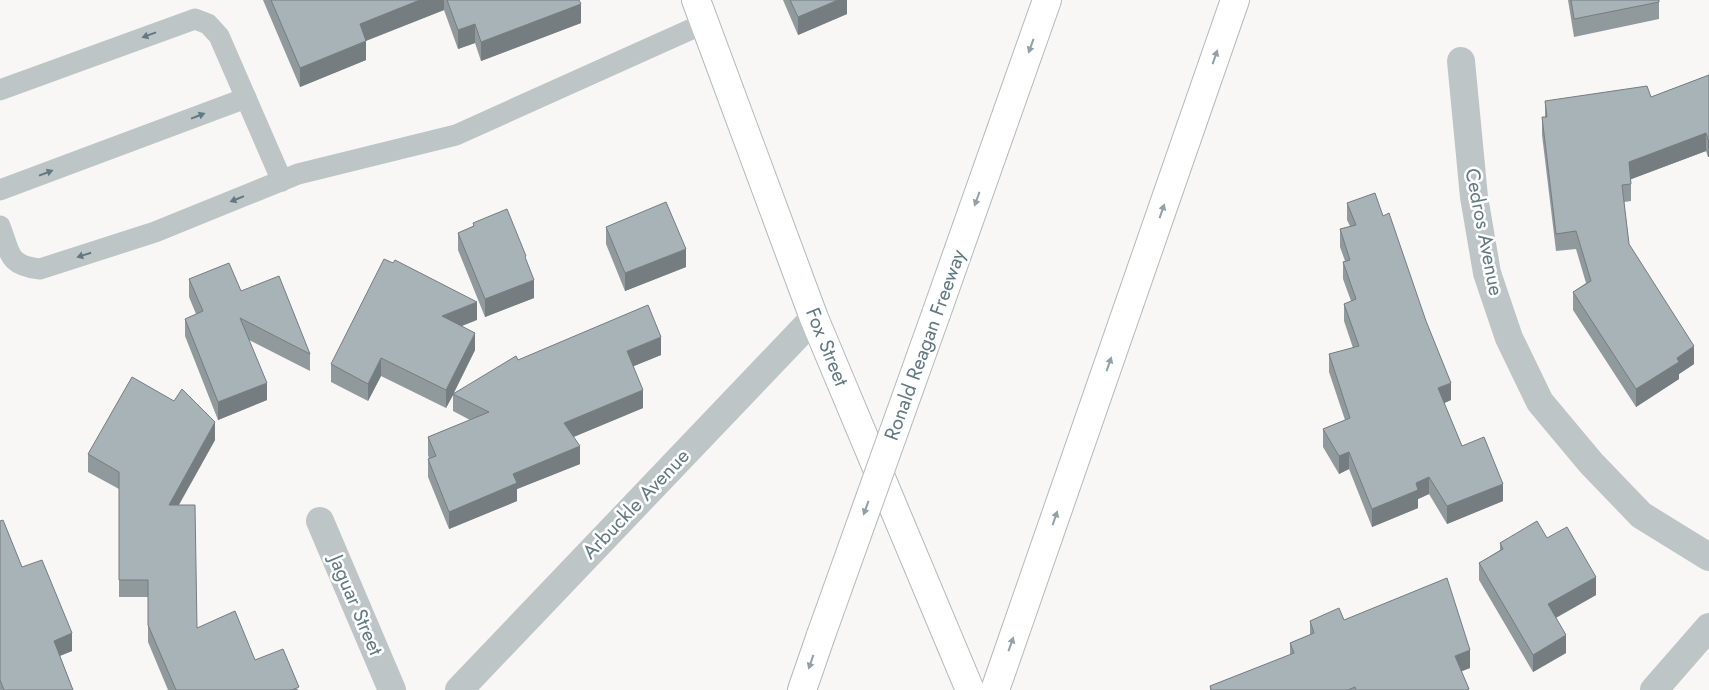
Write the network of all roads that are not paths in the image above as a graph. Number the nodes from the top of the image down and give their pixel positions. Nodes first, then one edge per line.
1 (1047, 0) edge
2 (1235, 0) edge
3 (700, 11) edge
4 (1461, 61) dead end
5 (0, 90) edge
6 (246, 98) junction
7 (282, 180) junction
8 (0, 190) edge
9 (0, 226) edge
10 (814, 318) junction
11 (320, 521) dead end
12 (1709, 557) edge
13 (1709, 627) edge
14 (392, 690) edge
15 (459, 690) edge
16 (802, 690) edge
17 (970, 690) edge
18 (994, 690) edge
19 (1654, 690) edge

1 -> 16 main road, Ronald Reagan Freeway, bridge
18 -> 2 main road
3 - 7 lane
3 - 10 main road, Fox Street
4 - 12 street, Cedros Avenue
6 -> 5 lane
6 - 7 lane
8 -> 6 lane
7 -> 9 lane
10 - 15 street, Arbuckle Avenue
10 - 17 main road, Fox Street
11 - 14 street, Jaguar Street
13 - 19 street

